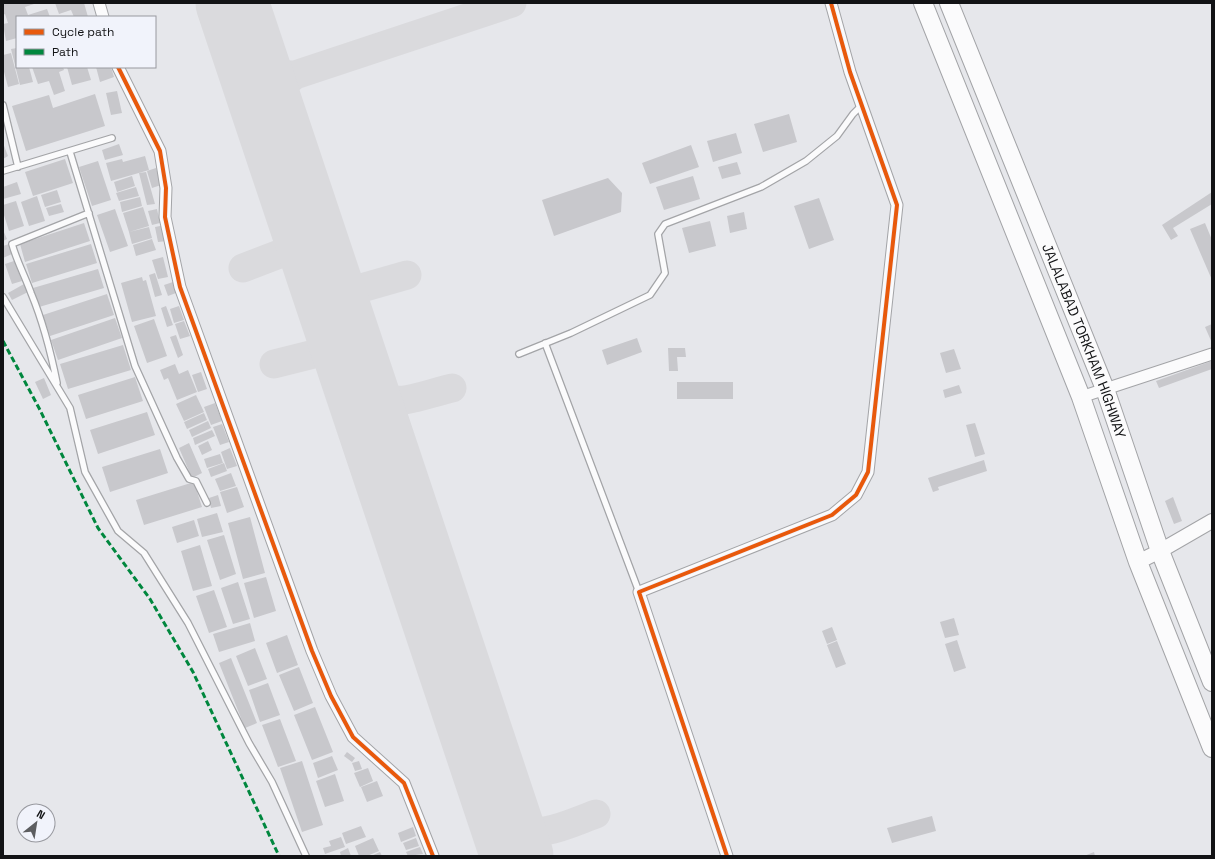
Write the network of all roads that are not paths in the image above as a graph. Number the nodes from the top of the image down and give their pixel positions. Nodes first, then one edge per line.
1 (99, 3) edge
2 (831, 3) edge
3 (923, 3) edge
4 (949, 3) edge
5 (103, 16) edge
6 (118, 68) edge
7 (3, 105) edge
8 (862, 105) junction
9 (112, 138) dead end
10 (70, 152) junction
11 (18, 166) junction
12 (3, 171) edge
13 (89, 213) junction
14 (3, 297) edge
15 (545, 343) junction
16 (519, 354) dead end
17 (1212, 354) edge
18 (57, 388) junction
19 (1105, 389) junction
20 (1081, 397) junction
21 (207, 504) dead end
22 (1212, 521) edge
23 (1160, 551) junction
24 (1138, 562) junction
25 (640, 592) junction
26 (1212, 682) edge
27 (1212, 748) edge
28 (306, 856) edge
29 (432, 856) edge
30 (727, 856) edge

1 - 5 street
2 - 8 street
3 - 20 highway
4 - 19 highway, JALALABAD TORKHAM HIGHWAY
6 - 29 street
7 - 11 lane
8 - 15 lane
8 - 25 street
9 - 10 lane
10 - 11 lane
10 - 13 lane
11 - 12 lane
13 - 18 lane
13 - 21 lane
14 - 18 lane
15 - 16 lane
15 - 25 lane
17 - 19 street
18 - 28 lane
19 - 20 street
19 - 23 highway, JALALABAD TORKHAM HIGHWAY
20 - 24 highway
22 - 23 street
23 - 24 street
23 - 26 highway, JALALABAD TORKHAM HIGHWAY
24 - 27 highway
25 - 30 street

